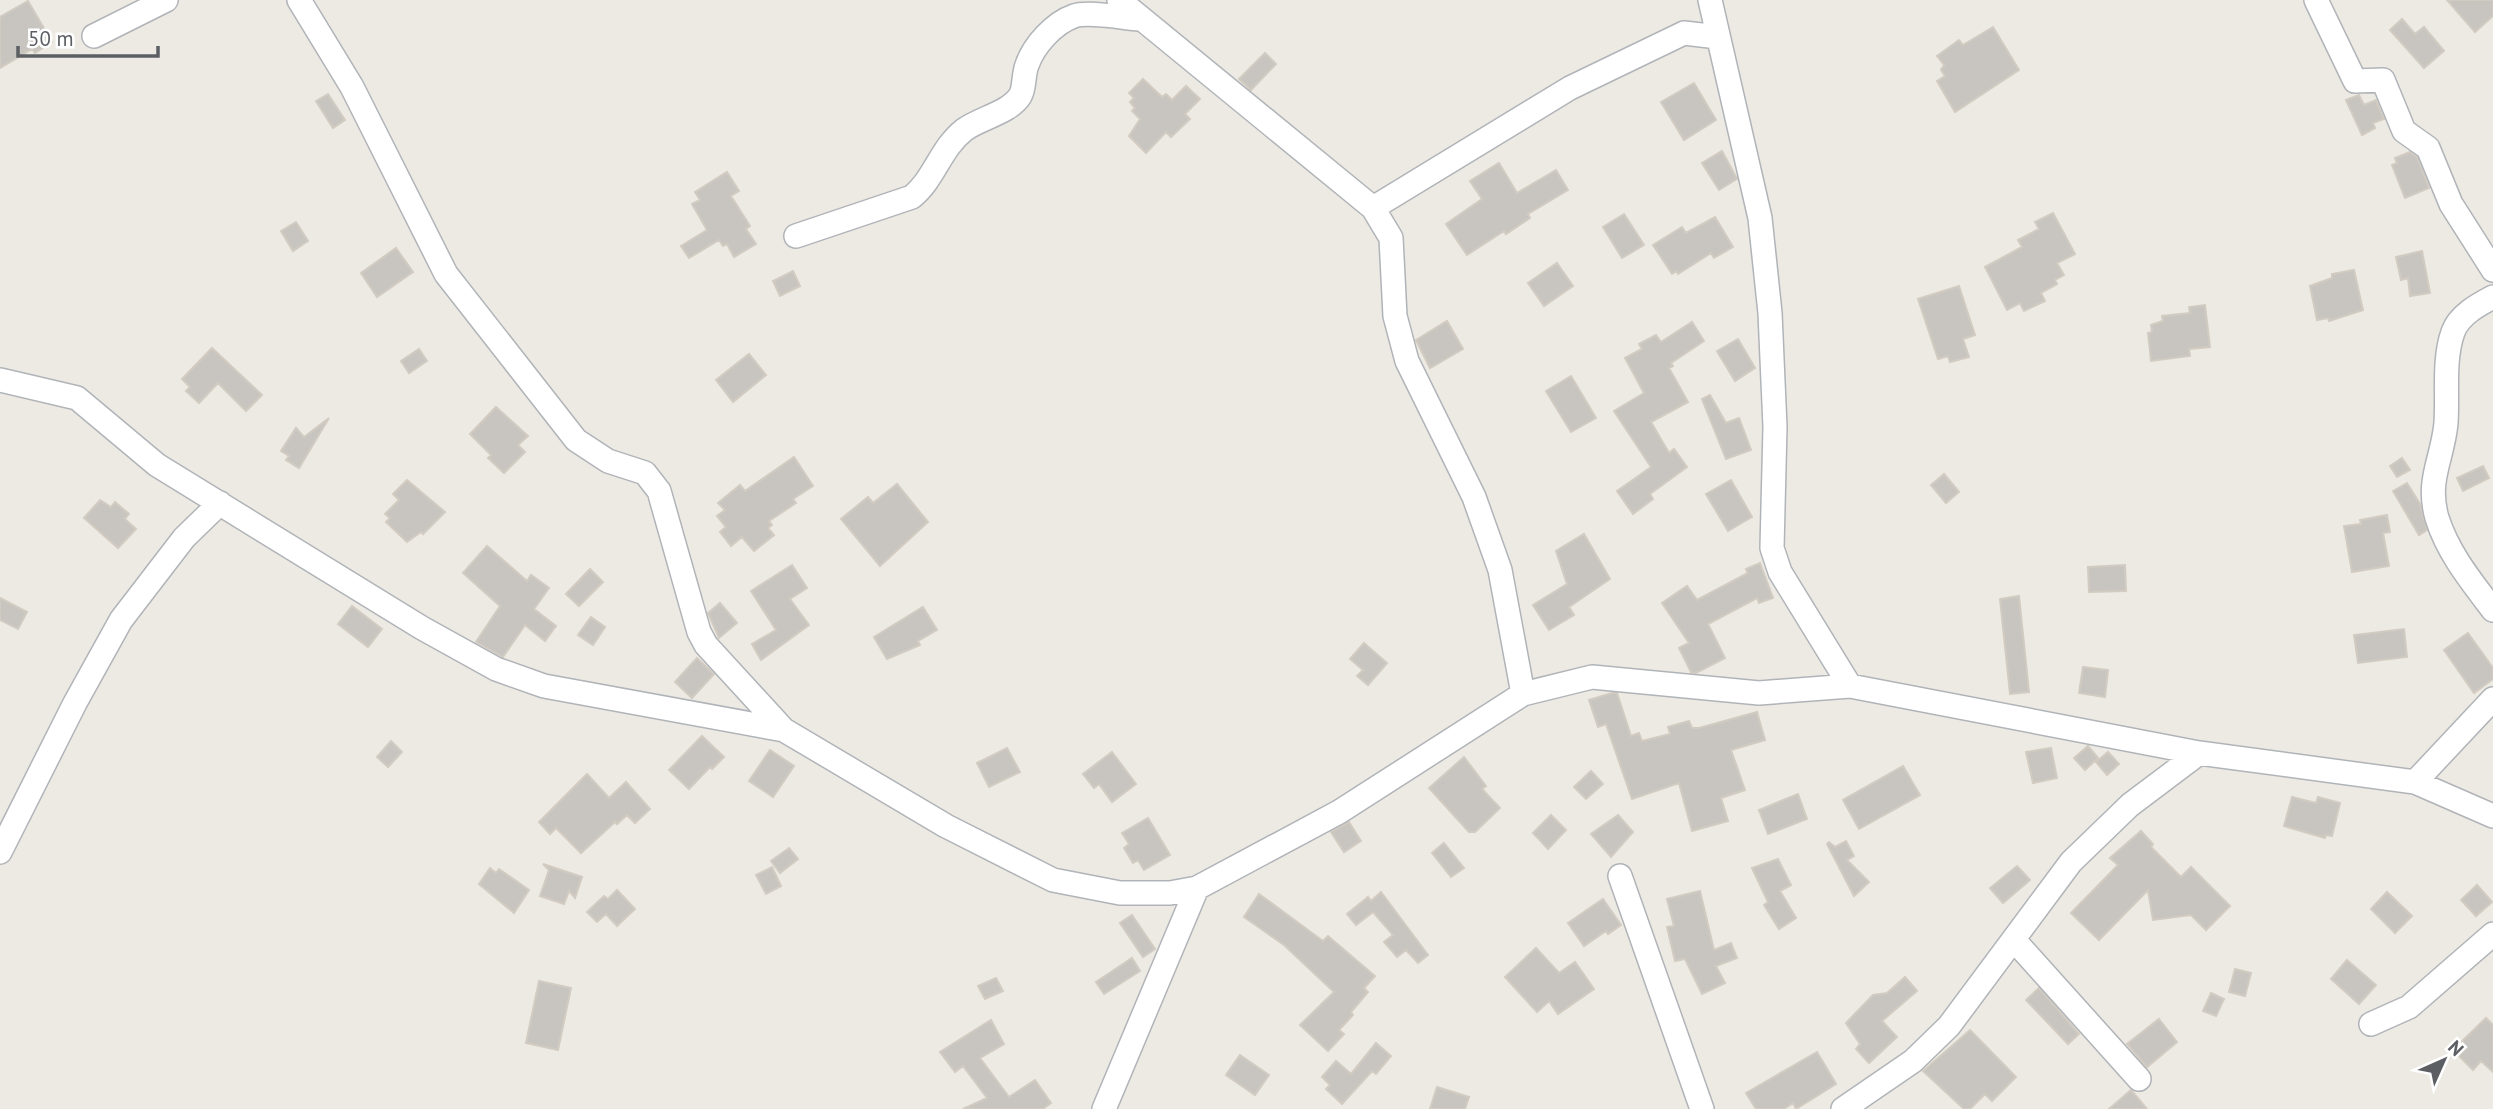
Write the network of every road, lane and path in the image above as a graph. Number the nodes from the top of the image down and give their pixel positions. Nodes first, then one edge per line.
1 (166, 0) edge
2 (299, 0) edge
3 (1119, 0) edge
4 (1710, 0) edge
5 (2316, 0) edge
6 (1139, 19) junction
7 (94, 36) dead end
8 (1718, 37) junction
9 (1373, 208) junction
10 (796, 236) dead end
11 (2493, 270) edge
12 (2493, 297) edge
13 (0, 380) edge
14 (220, 503) junction
15 (2493, 610) edge
16 (1850, 687) junction
17 (1523, 694) junction
18 (2493, 699) edge
19 (784, 730) junction
20 (2199, 753) junction
21 (2415, 782) junction
22 (2493, 816) edge
23 (0, 852) edge
24 (1620, 876) dead end
25 (1197, 888) junction
26 (2493, 934) edge
27 (2014, 940) junction
28 (2371, 1024) dead end
29 (2139, 1079) dead end
30 (1104, 1109) edge
31 (1702, 1109) edge
32 (1843, 1109) edge

1 - 7 street
2 - 19 street
3 - 6 street
4 - 8 street
5 - 11 street
6 - 9 street
6 - 10 street
8 - 9 street
8 - 16 street
9 - 17 street
12 - 15 street
13 - 14 street
14 - 19 street
14 - 23 street
16 - 17 street
16 - 20 street
17 - 25 street
18 - 21 street
19 - 25 street
20 - 21 street
20 - 27 street
21 - 22 street
24 - 31 street
25 - 30 street
26 - 28 street
27 - 29 street
27 - 32 street

